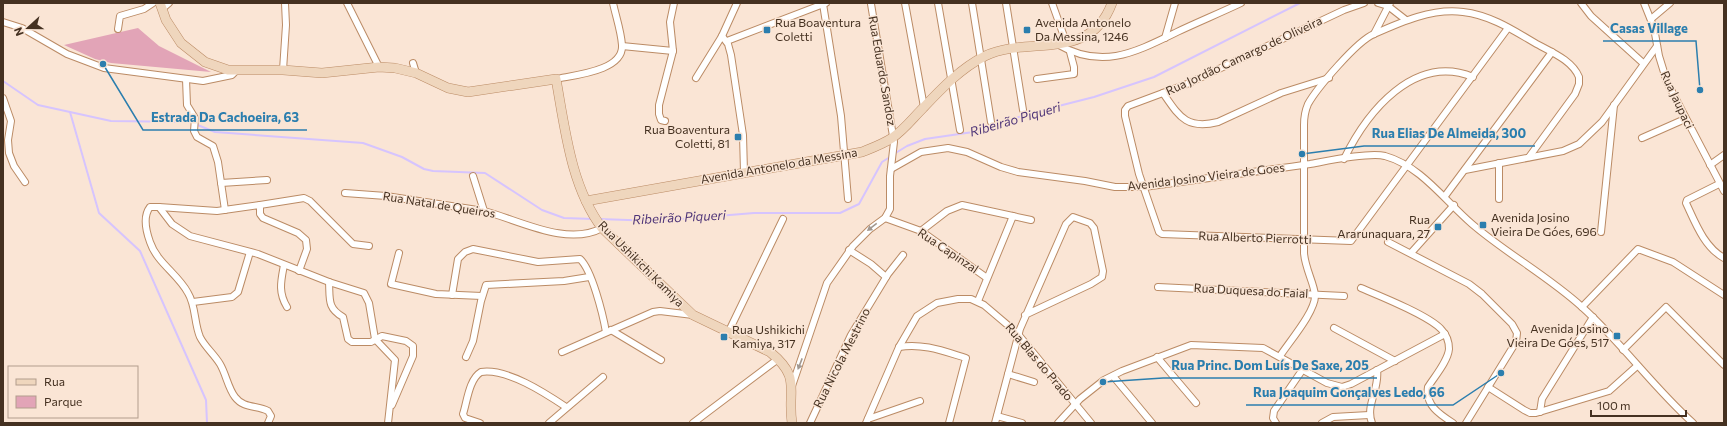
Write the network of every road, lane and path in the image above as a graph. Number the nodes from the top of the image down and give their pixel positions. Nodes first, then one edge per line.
1 (153, 3) edge
2 (285, 3) edge
3 (347, 3) edge
4 (613, 3) edge
5 (674, 3) edge
6 (737, 3) edge
7 (905, 3) edge
8 (938, 3) edge
9 (972, 3) edge
10 (1006, 3) edge
11 (1052, 3) edge
12 (1112, 3) edge
13 (1175, 3) edge
14 (1241, 3) edge
15 (1364, 3) edge
16 (1378, 3) edge
17 (1581, 3) edge
18 (1644, 3) edge
19 (1670, 3) edge
20 (825, 4) edge
21 (871, 4) dead end
22 (1389, 4) edge
23 (164, 5) edge
24 (1651, 19) junction
25 (1406, 20) junction
26 (3, 22) edge
27 (1508, 28) junction
28 (118, 30) dead end
29 (1374, 34) junction
30 (724, 38) junction
31 (1165, 38) junction
32 (1066, 42) junction
33 (1057, 44) junction
34 (622, 46) junction
35 (1657, 46) junction
36 (1013, 50) junction
37 (673, 51) junction
38 (1070, 52) junction
39 (1552, 52) junction
40 (980, 59) junction
41 (413, 62) dead end
42 (1644, 63) junction
43 (379, 67) junction
44 (282, 70) junction
45 (236, 71) junction
46 (416, 73) junction
47 (1473, 77) junction
48 (696, 78) dead end
49 (1329, 78) junction
50 (186, 79) junction
51 (556, 79) junction
52 (1037, 79) dead end
53 (952, 81) junction
54 (1163, 93) junction
55 (3, 98) edge
56 (1614, 104) junction
57 (924, 107) junction
58 (1023, 110) dead end
59 (1685, 119) junction
60 (665, 121) dead end
61 (991, 122) dead end
62 (960, 130) dead end
63 (893, 138) junction
64 (1642, 138) dead end
65 (1724, 155) edge
66 (844, 156) junction
67 (1529, 157) junction
68 (1344, 159) junction
69 (1499, 163) junction
70 (1305, 165) junction
71 (1710, 165) junction
72 (1406, 166) junction
73 (891, 169) junction
74 (1465, 170) junction
75 (744, 172) junction
76 (473, 176) dead end
77 (267, 180) dead end
78 (25, 182) dead end
79 (221, 183) junction
80 (1720, 184) junction
81 (1144, 187) junction
82 (1724, 191) edge
83 (345, 193) dead end
84 (1445, 196) junction
85 (1499, 198) dead end
86 (848, 199) dead end
87 (586, 201) junction
88 (260, 205) junction
89 (1454, 206) junction
90 (159, 207) junction
91 (225, 210) junction
92 (484, 211) junction
93 (1014, 216) junction
94 (885, 218) junction
95 (783, 219) dead end
96 (1031, 220) dead end
97 (601, 227) junction
98 (921, 231) junction
99 (1602, 232) dead end
100 (1305, 240) junction
101 (1388, 242) dead end
102 (369, 246) dead end
103 (849, 250) junction
104 (250, 252) junction
105 (399, 253) dead end
106 (1411, 253) junction
107 (903, 255) dead end
108 (1724, 258) edge
109 (284, 265) junction
110 (299, 271) junction
111 (589, 277) junction
112 (886, 277) junction
113 (987, 278) junction
114 (329, 282) junction
115 (1158, 287) dead end
116 (1361, 288) dead end
117 (1315, 294) junction
118 (452, 295) junction
119 (1724, 295) edge
120 (482, 296) junction
121 (1344, 296) dead end
122 (978, 301) junction
123 (193, 302) junction
124 (287, 307) dead end
125 (1582, 307) junction
126 (693, 315) junction
127 (1026, 315) junction
128 (1593, 317) junction
129 (1334, 328) dead end
130 (608, 331) junction
131 (728, 333) junction
132 (1445, 334) junction
133 (1019, 335) junction
134 (375, 339) junction
135 (900, 347) junction
136 (1623, 350) junction
137 (562, 352) dead end
138 (1280, 356) junction
139 (466, 357) dead end
140 (1157, 357) junction
141 (778, 359) junction
142 (661, 360) dead end
143 (1395, 360) junction
144 (1724, 365) edge
145 (1637, 366) junction
146 (1303, 369) junction
147 (1377, 370) junction
148 (1008, 374) junction
149 (1113, 376) junction
150 (603, 377) dead end
151 (1034, 382) dead end
152 (792, 386) junction
153 (1488, 387) junction
154 (920, 401) dead end
155 (1196, 403) dead end
156 (1075, 404) junction
157 (566, 407) junction
158 (389, 410) junction
159 (1540, 412) junction
160 (1369, 415) junction
161 (997, 416) junction
162 (867, 421) edge
163 (268, 423) edge
164 (388, 423) edge
165 (480, 423) edge
166 (549, 423) edge
167 (694, 423) edge
168 (792, 423) edge
169 (810, 423) edge
170 (949, 423) edge
171 (994, 423) edge
172 (1022, 423) edge
173 (1058, 423) edge
174 (1091, 423) edge
175 (1152, 423) edge
176 (1276, 423) edge
177 (1322, 423) edge
178 (1372, 423) edge
179 (1453, 423) edge
180 (1466, 423) edge
181 (1693, 423) edge

1 - 28 street
2 - 44 street
3 - 43 street
4 - 34 street
5 - 37 street
6 - 30 street
7 - 57 street
8 - 53 street
9 - 40 street
10 - 36 street
11 - 32 street
12 - 32 main road, Avenida Antonelo da Messina
13 - 31 street
14 - 31 street
15 - 54 street, Rua Jordão Camargo de Oliveira
16 - 22 street
17 - 42 street
18 - 24 street, Rua Jaupaci
19 - 24 street
20 - 30 street
20 - 66 street
21 - 63 street, Rua Eduardo Sandoz
22 - 25 street
22 - 29 street
23 - 45 main road
24 - 35 street, Rua Jaupaci
25 - 27 street
25 - 29 street
26 - 50 street
27 - 39 street
27 - 47 street
29 - 49 street
30 - 48 street
30 - 75 street
31 - 38 street
32 - 33 main road, Avenida Antonelo da Messina
33 - 36 main road, Avenida Antonelo da Messina
33 - 38 street
34 - 37 street
34 - 51 street
35 - 42 street
35 - 59 street, Rua Jaupaci
36 - 40 main road, Avenida Antonelo da Messina
36 - 58 street
37 - 60 street
38 - 52 street
39 - 67 street
39 - 74 street
40 - 53 main road, Avenida Antonelo da Messina
40 - 61 street
41 - 46 street
42 - 56 street
43 - 44 main road
43 - 46 main road
44 - 45 main road
45 - 50 street
46 - 51 main road
47 - 68 street
47 - 72 street
49 - 54 street
49 - 70 street
50 - 79 street
51 - 87 main road, Rua Ushikichi Kamiya
53 - 57 main road, Avenida Antonelo da Messina
53 - 62 street
54 - 81 street, Rua Jordão Camargo de Oliveira
55 - 78 street
56 - 67 street
56 - 99 street
57 - 63 main road, Avenida Antonelo da Messina
59 - 64 street
59 - 71 street, Rua Jaupaci
63 - 66 main road, Avenida Antonelo da Messina
63 - 73 street, Rua Eduardo Sandoz
65 - 71 street
66 - 75 main road, Avenida Antonelo da Messina
66 - 86 street
67 - 69 street
68 - 70 street, Avenida Josino Vieira de Goes
68 - 72 street, Avenida Josino Vieira de Goes
69 - 74 street
69 - 85 street
70 - 81 street, Avenida Josino Vieira de Goes
70 - 100 street
71 - 80 street, Rua Jaupaci
72 - 84 street, Avenida Josino Vieira de Goes
72 - 100 street, Rua Alberto Pierrotti
73 - 81 street, Avenida Josino Vieira de Goes
73 - 94 street, Rua Eduardo Sandoz
74 - 84 street
75 - 87 main road, Avenida Antonelo da Messina
76 - 92 street
77 - 79 street
79 - 91 street
80 - 82 street, Rua Jaupaci
80 - 108 street
81 - 100 street, Rua Alberto Pierrotti
83 - 92 street, Rua Natal de Queiros
84 - 89 street, Avenida Josino Vieira de Goes
87 - 97 main road, Rua Ushikichi Kamiya
88 - 91 street
88 - 102 street
88 - 110 street
89 - 106 street
89 - 125 street, Avenida Josino Vieira de Goes
90 - 91 street
90 - 104 street
90 - 123 street
92 - 97 street, Rua Natal de Queiros
93 - 96 street
93 - 98 street
93 - 113 street
94 - 98 street, Rua Capinzal
94 -> 103 street
95 - 131 street
97 - 126 main road, Rua Ushikichi Kamiya
98 - 113 street, Rua Capinzal
100 - 117 street
101 - 106 street
103 - 112 street
103 -> 152 street
104 - 109 street
104 - 123 street
105 - 118 street
106 - 153 street
107 - 112 street, Rua Nicola Mestrino
109 - 110 street
109 - 124 street
110 - 114 street
111 - 118 street
111 - 120 street
111 - 130 street
112 - 169 street, Rua Nicola Mestrino
113 - 122 street
114 - 134 street
114 - 134 street
115 - 117 street, Rua Duquesa do Faial
116 - 132 street
117 - 121 street, Rua Duquesa do Faial
117 - 138 street
118 - 120 street
119 - 125 street
120 - 139 street
122 - 133 street, Rua Blas do Prado
122 - 135 street, Rua Blas do Prado
123 - 163 street
125 - 128 street, Avenida Josino Vieira de Goes
126 - 130 street
126 - 131 main road, Rua Ushikichi Kamiya
127 - 127 street
127 - 133 street
128 - 136 street, Avenida Josino Vieira de Goes
128 - 159 street
129 - 143 street
130 - 137 street
130 - 142 street
131 - 141 main road, Rua Ushikichi Kamiya
132 - 143 street
132 - 179 street
133 - 148 street
133 - 156 street, Rua Blas do Prado
134 - 158 street
134 - 158 street
135 - 162 street, Rua Blas do Prado
135 - 170 street
136 - 144 street
136 - 145 street, Avenida Josino Vieira de Goes
138 - 140 street
138 - 146 street
140 - 149 street
140 - 155 street
141 - 152 main road, Rua Ushikichi Kamiya
141 - 167 street
143 - 147 street
145 - 159 street
145 - 181 street, Avenida Josino Vieira de Goes
146 - 147 street
146 - 176 street
147 - 160 street
148 - 151 street
148 - 161 street
149 - 156 street
149 - 175 street
150 - 157 street
152 - 168 main road, Rua Ushikichi Kamiya
153 - 159 street
153 - 180 street
154 - 162 street
156 - 173 street
156 - 174 street, Rua Blas do Prado
157 - 165 street
157 - 166 street
158 - 164 street
160 - 177 street
160 - 178 street
161 - 171 street
161 - 172 street

